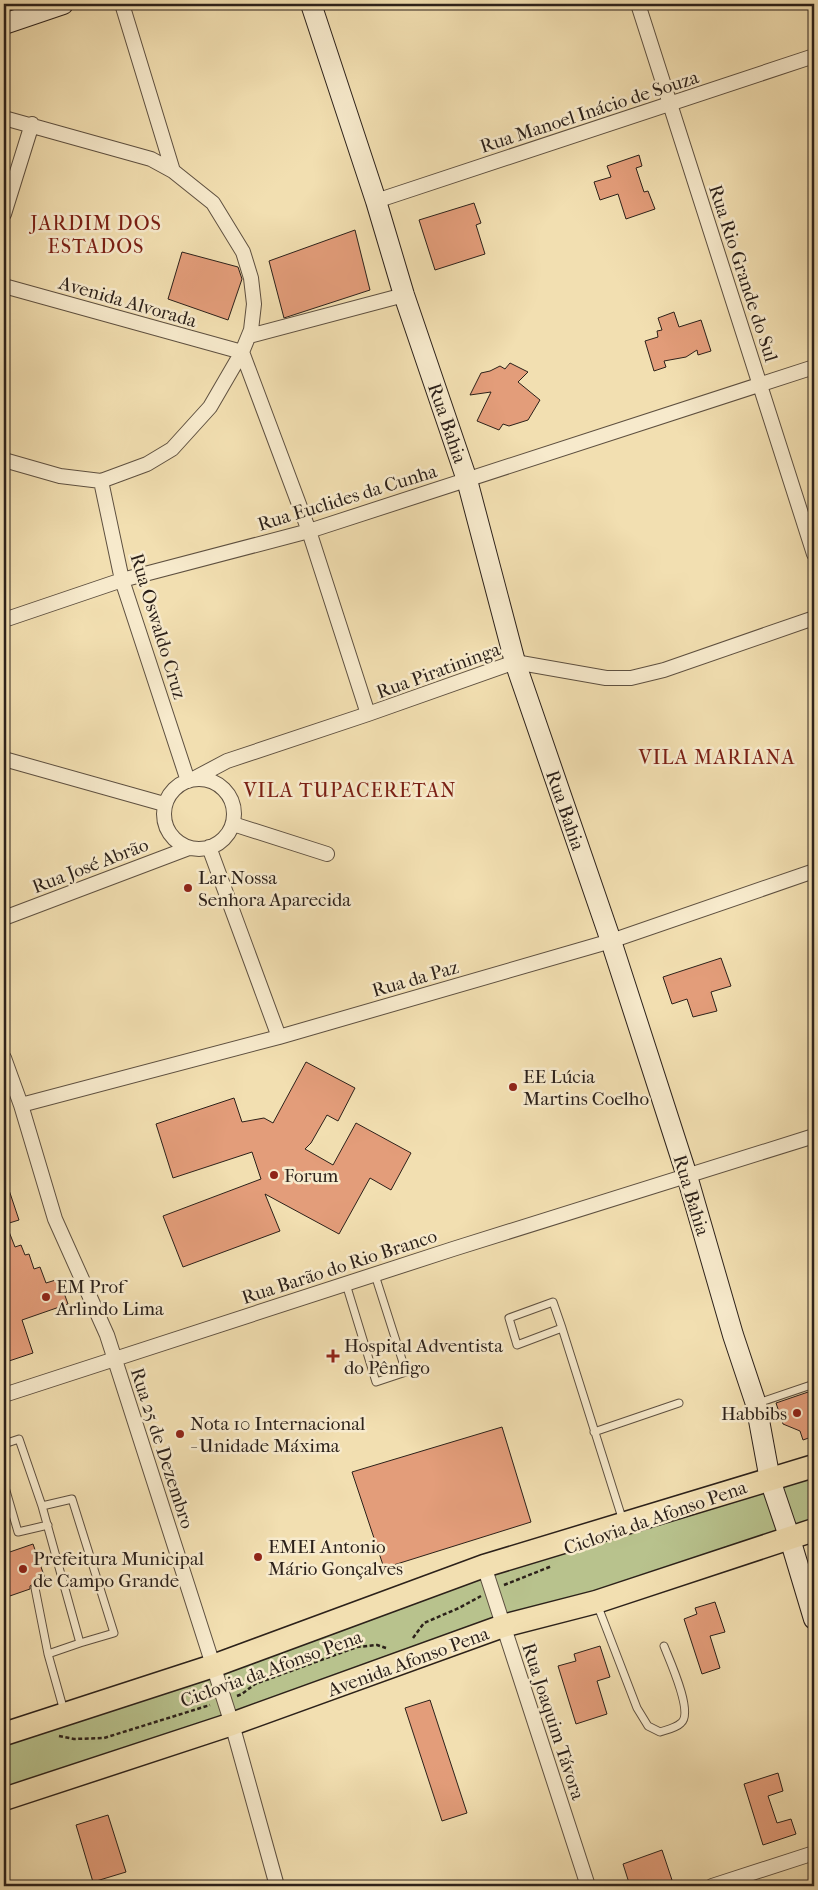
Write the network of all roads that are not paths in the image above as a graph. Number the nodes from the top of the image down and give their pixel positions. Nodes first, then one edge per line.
1 (63, 4) edge
2 (122, 4) edge
3 (311, 4) edge
4 (638, 4) edge
5 (4, 24) edge
6 (814, 56) edge
7 (670, 104) junction
8 (4, 118) edge
9 (32, 124) junction
10 (173, 171) junction
11 (376, 201) junction
12 (4, 214) edge
13 (4, 286) edge
14 (404, 295) junction
15 (249, 336) junction
16 (242, 352) junction
17 (814, 367) edge
18 (760, 384) junction
19 (4, 460) edge
20 (467, 480) junction
21 (101, 481) junction
22 (309, 531) junction
23 (814, 554) edge
24 (122, 580) junction
25 (814, 618) edge
26 (4, 620) edge
27 (515, 662) junction
28 (368, 714) junction
29 (4, 759) edge
30 (191, 779) junction
31 (164, 804) junction
32 (233, 824) junction
33 (209, 847) junction
34 (189, 848) junction
35 (327, 854) dead end
36 (814, 871) edge
37 (4, 918) edge
38 (611, 941) junction
39 (279, 1037) junction
40 (4, 1058) edge
41 (4, 1089) edge
42 (21, 1105) junction
43 (814, 1136) edge
44 (687, 1176) junction
45 (375, 1275) junction
46 (346, 1284) junction
47 (562, 1328) junction
48 (114, 1359) junction
49 (814, 1384) edge
50 (4, 1394) edge
51 (679, 1403) dead end
52 (756, 1404) junction
53 (594, 1432) junction
54 (4, 1444) edge
55 (814, 1466) edge
56 (770, 1480) junction
57 (4, 1484) edge
58 (42, 1506) junction
59 (624, 1524) junction
60 (48, 1525) junction
61 (814, 1530) edge
62 (790, 1538) junction
63 (484, 1566) junction
64 (35, 1588) dead end
65 (596, 1602) junction
66 (814, 1619) edge
67 (503, 1626) junction
68 (80, 1643) junction
69 (664, 1646) dead end
70 (48, 1654) junction
71 (213, 1666) junction
72 (65, 1714) junction
73 (232, 1724) junction
74 (4, 1734) edge
75 (4, 1798) edge
76 (814, 1853) edge
77 (277, 1886) edge
78 (588, 1886) edge
79 (712, 1886) edge

1 - 5 street
2 - 10 street
3 - 11 street, Rua Bahia
4 - 7 street, Rua Rio Grande do Sul
6 - 7 street, Rua Manoel Inácio de Souza
7 - 11 street, Rua Manoel Inácio de Souza
7 - 18 street, Rua Rio Grande do Sul
8 - 9 street
9 - 10 street
9 - 12 street
10 - 15 street
11 - 14 street, Rua Bahia
13 - 16 street, Avenida Alvorada
14 - 15 street
14 - 20 street, Rua Bahia
15 - 16 street
16 - 21 street
16 - 22 street
17 - 18 street, Rua Euclides da Cunha
18 - 20 street, Rua Euclides da Cunha
18 - 23 street, Rua Rio Grande do Sul
19 - 21 street
20 - 22 street, Rua Euclides da Cunha
20 - 27 street, Rua Bahia
21 - 24 street, Rua Oswaldo Cruz
22 - 24 street, Rua Euclides da Cunha
22 - 28 street
24 - 26 street, Rua Euclides da Cunha
24 - 30 street, Rua Oswaldo Cruz
25 - 27 street, Rua Piratininga
27 - 28 street, Rua Piratininga
27 - 38 street, Rua Bahia
28 - 30 street, Rua Piratininga
29 - 31 street
30 - 31 street
30 - 32 street
31 - 34 street
32 - 33 street
32 - 35 street
33 - 34 street
33 - 39 street
34 - 37 street, Rua José Abrão
36 - 38 street, Rua da Paz
38 - 39 street, Rua da Paz
38 - 44 street, Rua Bahia
39 - 42 street, Rua da Paz
40 - 42 street, Rua 25 de Dezembro
41 - 42 street
42 - 48 street, Rua 25 de Dezembro
43 - 44 street, Rua Barão do Rio Branco
44 - 45 street, Rua Barão do Rio Branco
44 - 52 street, Rua Bahia
45 - 46 street, Rua Barão do Rio Branco
45 - 46 lane
46 - 48 street, Rua Barão do Rio Branco
47 - 47 lane
47 - 53 lane
48 - 50 street, Rua Barão do Rio Branco
48 - 71 street, Rua 25 de Dezembro
49 - 52 lane
51 - 53 lane
52 - 56 street, Rua Bahia
53 - 59 lane
54 - 58 lane
55 - 56 main road
56 - 59 main road
56 - 62 street, Rua Bahia
57 - 60 lane
58 - 60 lane
58 - 68 lane
59 - 63 main road
60 - 68 lane
61 - 62 main road, Avenida Afonso Pena
62 - 65 main road, Avenida Afonso Pena
62 - 66 street, Rua Bahia
63 - 67 street, Rua Joaquim Távora
63 - 71 main road
64 - 70 lane
65 - 67 main road, Avenida Afonso Pena
65 - 69 lane
67 - 73 main road, Avenida Afonso Pena
67 - 78 street, Rua Joaquim Távora
68 - 70 lane
70 - 72 lane
71 - 72 main road
71 - 73 street, Rua 25 de Dezembro
72 - 74 main road
73 - 75 main road, Avenida Afonso Pena
73 - 77 street, Rua 25 de Dezembro
76 - 79 street

